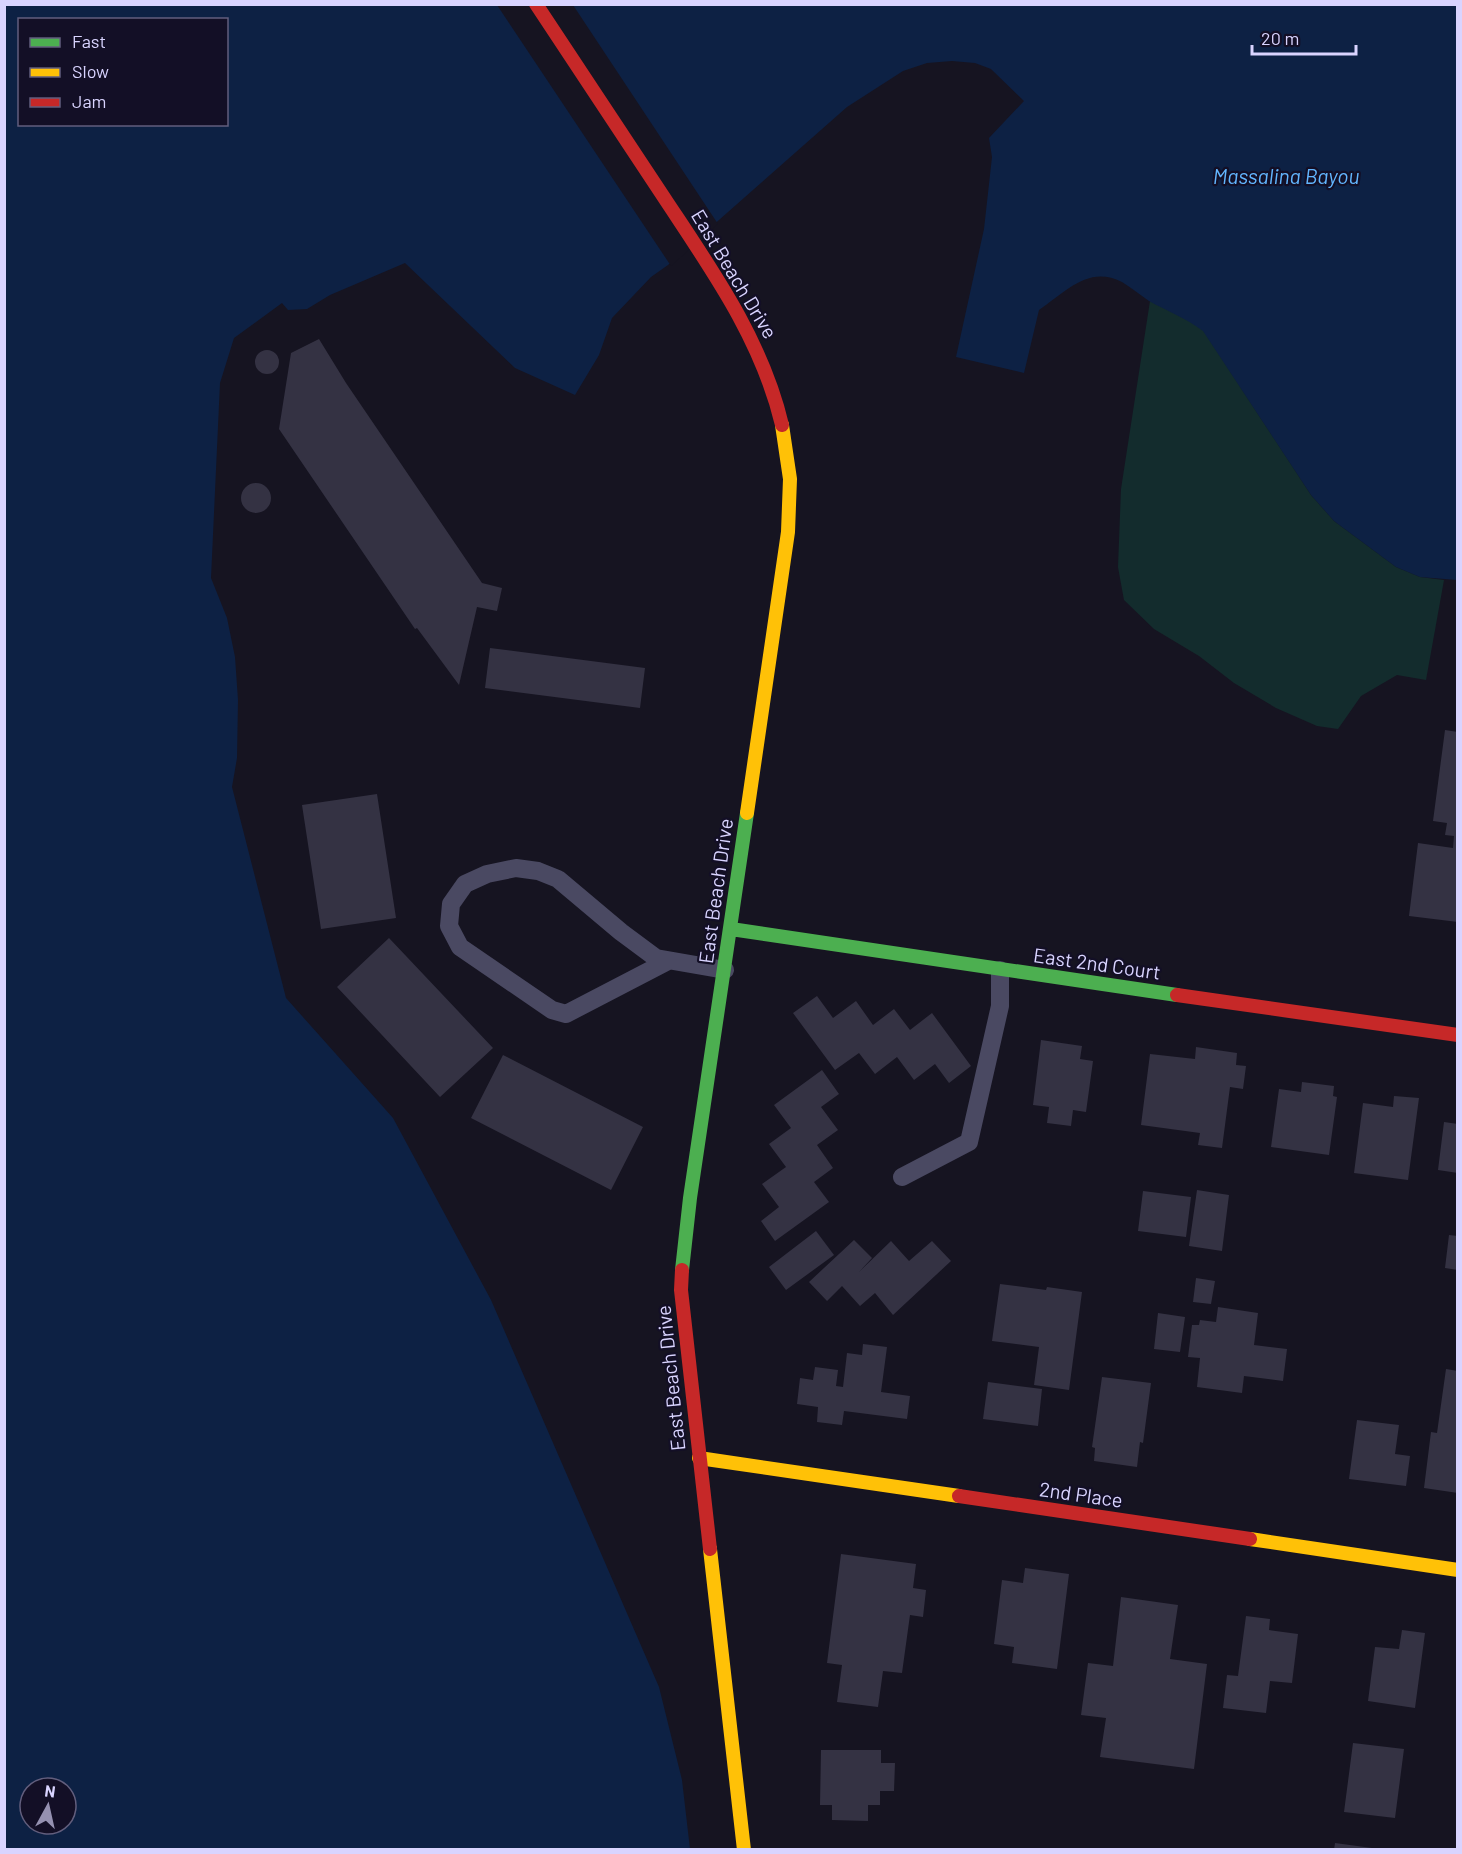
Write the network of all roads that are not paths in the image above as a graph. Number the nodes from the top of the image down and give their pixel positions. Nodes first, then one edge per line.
1 (536, 4) edge
2 (731, 929) junction
3 (668, 961) junction
4 (725, 970) junction
5 (1000, 970) junction
6 (1458, 1035) edge
7 (902, 1177) dead end
8 (699, 1458) junction
9 (1458, 1570) edge
10 (744, 1850) edge

1 - 2 street, East Beach Drive
2 - 4 street, East Beach Drive
2 - 5 street, East 2nd Court
3 - 3 lane
3 - 4 lane
4 - 8 street, East Beach Drive
5 - 6 street, East 2nd Court
5 - 7 lane
8 - 9 street, 2nd Place
8 - 10 street, East Beach Drive

